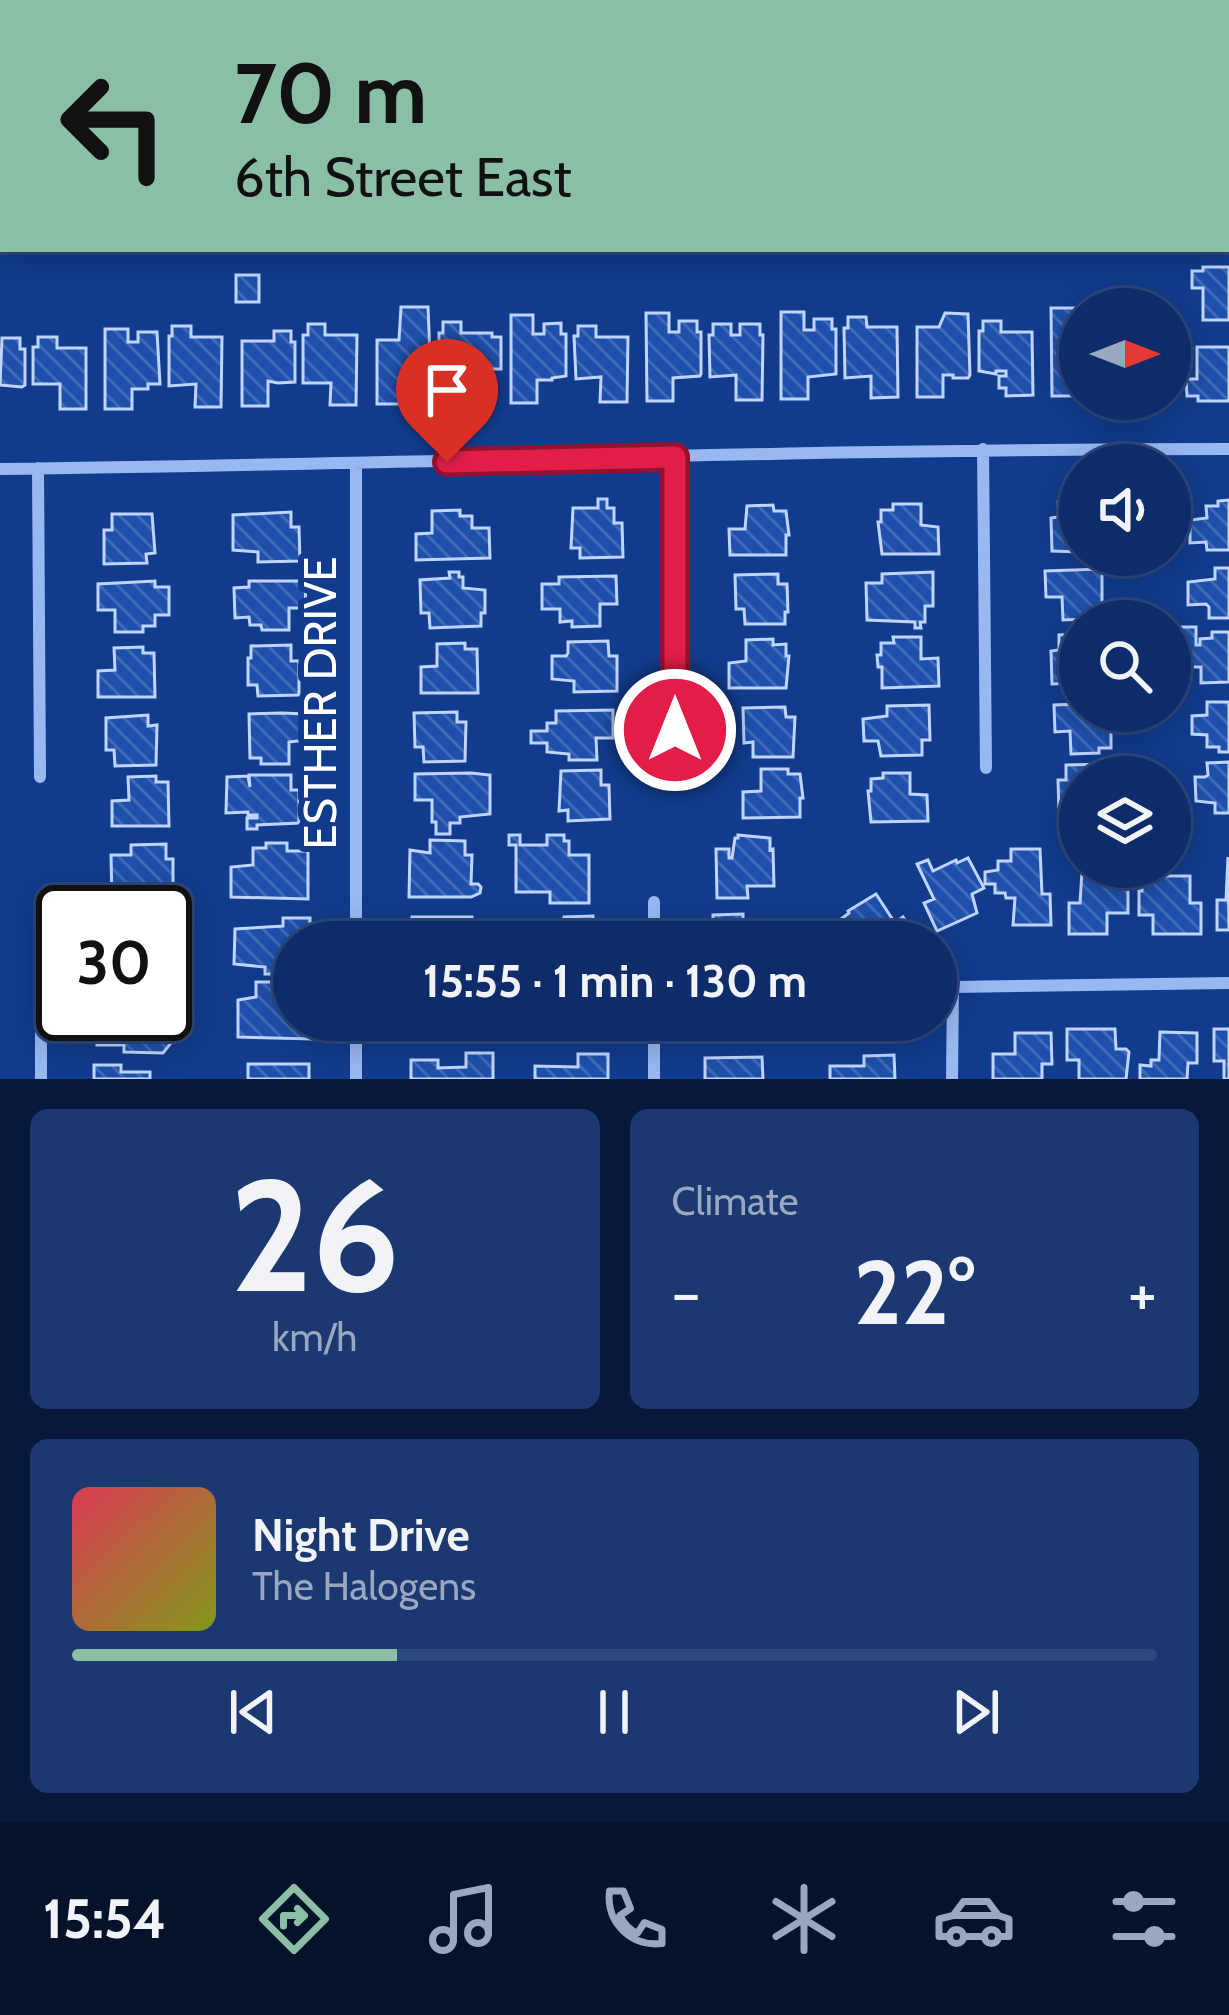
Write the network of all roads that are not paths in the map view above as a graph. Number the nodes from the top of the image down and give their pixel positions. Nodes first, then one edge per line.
1 (983, 449) junction
2 (1229, 449) edge
3 (675, 457) junction
4 (356, 464) junction
5 (0, 469) edge
6 (38, 469) junction
7 (986, 768) dead end
8 (675, 776) dead end
9 (40, 777) dead end
10 (654, 902) dead end
11 (356, 921) edge
12 (654, 921) edge
13 (1229, 983) edge
14 (41, 1041) edge
15 (356, 1041) edge
16 (654, 1041) edge
17 (41, 1079) edge
18 (356, 1079) edge
19 (654, 1079) edge
20 (952, 1079) edge

1 - 2 street
1 - 3 street
1 - 7 street
3 - 4 street
3 - 8 street
4 - 6 street
4 - 11 street, ESTHER DRIVE
5 - 6 street
6 - 9 street
10 - 12 street
13 - 20 street
14 - 17 street
15 - 18 street
16 - 19 street

